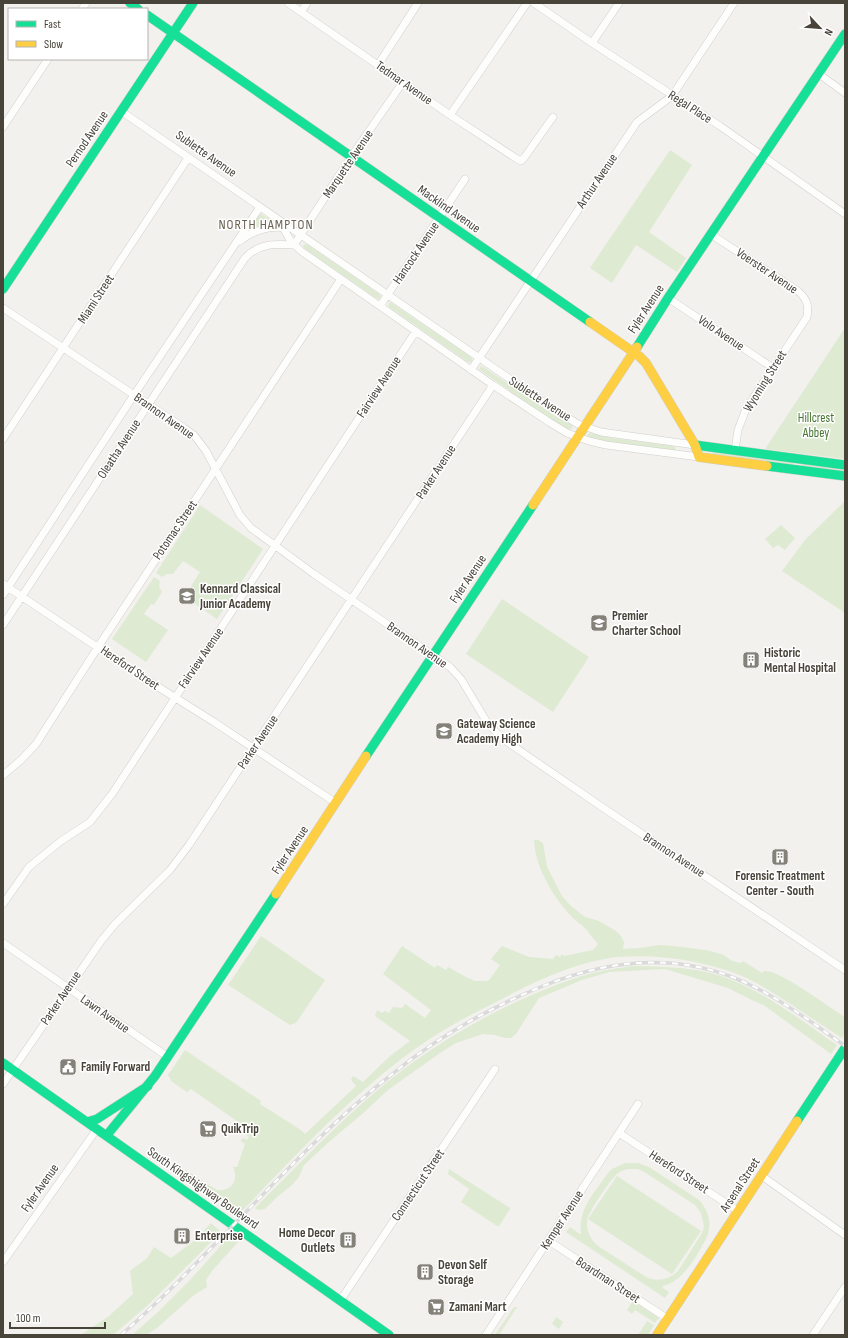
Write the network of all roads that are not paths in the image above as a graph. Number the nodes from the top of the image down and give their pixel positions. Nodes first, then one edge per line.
1 (193, 3) edge
2 (288, 3) edge
3 (307, 3) edge
4 (418, 3) edge
5 (527, 3) edge
6 (534, 3) edge
7 (619, 3) edge
8 (734, 3) edge
9 (302, 12) junction
10 (148, 16) edge
11 (173, 34) junction
12 (845, 34) edge
13 (592, 43) junction
14 (47, 60) edge
15 (378, 65) junction
16 (819, 74) junction
17 (403, 82) junction
18 (845, 93) edge
19 (672, 96) junction
20 (121, 111) junction
21 (450, 115) junction
22 (553, 117) dead end
23 (3, 126) edge
24 (351, 157) junction
25 (764, 157) junction
26 (188, 158) junction
27 (465, 179) dead end
28 (260, 207) junction
29 (845, 214) edge
30 (276, 218) junction
31 (439, 218) junction
32 (284, 227) junction
33 (294, 230) junction
34 (301, 235) junction
35 (712, 235) junction
36 (294, 245) junction
37 (232, 248) junction
38 (341, 279) junction
39 (531, 281) junction
40 (3, 288) edge
41 (388, 295) junction
42 (668, 298) junction
43 (380, 306) junction
44 (3, 308) edge
45 (807, 317) joint
46 (416, 331) junction
47 (64, 348) junction
48 (634, 352) junction
49 (480, 358) junction
50 (773, 368) junction
51 (472, 370) junction
52 (493, 385) junction
53 (134, 395) junction
54 (148, 404) junction
55 (585, 427) junction
56 (578, 437) junction
57 (3, 439) edge
58 (695, 445) junction
59 (735, 450) junction
60 (699, 457) junction
61 (845, 465) edge
62 (216, 468) junction
63 (845, 476) edge
64 (275, 547) junction
65 (5, 586) edge
66 (3, 595) edge
67 (22, 596) junction
68 (352, 600) junction
69 (3, 625) edge
70 (98, 647) junction
71 (433, 655) junction
72 (175, 697) junction
73 (253, 748) junction
74 (3, 775) edge
75 (336, 803) junction
76 (3, 904) edge
77 (3, 943) edge
78 (845, 970) edge
79 (68, 988) junction
80 (843, 1052) edge
81 (168, 1057) junction
82 (3, 1063) edge
83 (495, 1068) dead end
84 (13, 1070) junction
85 (3, 1084) edge
86 (148, 1086) junction
87 (638, 1104) dead end
88 (87, 1122) junction
89 (97, 1129) junction
90 (619, 1133) junction
91 (107, 1135) junction
92 (762, 1176) junction
93 (738, 1211) junction
94 (845, 1235) edge
95 (549, 1240) junction
96 (3, 1262) edge
97 (845, 1287) edge
98 (340, 1301) junction
99 (668, 1319) junction
100 (389, 1335) edge
101 (486, 1335) edge
102 (657, 1335) edge
103 (813, 1335) edge

1 - 11 street, Pernod Avenue
2 - 9 street, Tedmar Avenue
3 - 9 street
4 - 15 street
5 - 21 street
6 - 13 street, Regal Place
7 - 13 street
8 - 19 street, Arthur Avenue
9 - 15 street, Tedmar Avenue
10 - 11 street, Macklind Avenue
11 - 20 street, Pernod Avenue
11 - 24 street, Macklind Avenue
12 - 16 street, Fyler Avenue
13 - 19 street, Regal Place
14 - 23 street
15 - 17 street, Tedmar Avenue
16 - 18 street
16 - 25 street, Fyler Avenue
17 - 21 street, Tedmar Avenue
17 - 24 street, Marquette Avenue
19 - 25 street, Regal Place
19 - 39 street, Arthur Avenue
20 - 26 street, Sublette Avenue
20 - 40 street, Pernod Avenue
21 - 22 street, Tedmar Avenue
24 - 31 street, Macklind Avenue
24 - 34 street, Marquette Avenue
25 - 29 street, Regal Place
25 - 35 street, Fyler Avenue
26 - 28 street, Sublette Avenue
26 - 47 street, Miami Street
27 - 31 street, Hancock Avenue
28 - 30 street, Sublette Avenue
28 - 37 street, Oleatha Avenue
30 - 32 street, Sublette Avenue
30 - 33 street, Sublette Avenue
31 - 39 street, Macklind Avenue
31 - 41 street, Hancock Avenue
32 - 33 street, Oleatha Avenue
32 - 36 street, Sublette Avenue
32 - 37 street, Oleatha Avenue
33 - 34 street, Sublette Avenue
34 - 36 street, Marquette Avenue
34 - 41 street, Sublette Avenue
35 - 42 street, Fyler Avenue
35 - 45 street, Voerster Avenue
36 - 38 street, Sublette Avenue
36 - 54 street, Oleatha Avenue
37 - 53 street, Oleatha Avenue
38 - 43 street, Sublette Avenue
38 - 62 street, Potomac Street
39 - 48 street, Macklind Avenue
39 - 49 street, Arthur Avenue
41 - 43 street, Hancock Avenue
41 - 49 street, Sublette Avenue
42 - 48 street, Fyler Avenue
42 - 50 street, Volo Avenue
43 - 46 street, Sublette Avenue
44 - 47 street, Brannon Avenue
45 - 50 street, Wyoming Street
46 - 51 street, Sublette Avenue
46 - 64 street, Fairview Avenue
47 - 53 street, Brannon Avenue
47 - 57 street, Miami Street
48 - 55 street, Fyler Avenue
48 - 58 street, Macklind Avenue
49 - 51 street, Arthur Avenue
49 - 55 street, Sublette Avenue
50 - 59 street, Wyoming Street
51 - 52 street, Sublette Avenue
52 - 56 street, Sublette Avenue
52 - 68 street, Parker Avenue
53 - 54 street, Brannon Avenue
53 - 65 street, Oleatha Avenue
54 - 62 street, Brannon Avenue
54 - 67 street, Oleatha Avenue
55 - 56 street, Fyler Avenue
55 - 58 street, Sublette Avenue
56 - 60 street, Sublette Avenue
56 - 71 street, Fyler Avenue
58 - 59 street, Sublette Avenue
58 - 60 street, Macklind Avenue
59 - 61 street, Sublette Avenue
60 - 63 street, Sublette Avenue
62 - 64 street, Brannon Avenue
62 - 70 street, Potomac Street
64 - 68 street, Brannon Avenue
64 - 72 street, Fairview Avenue
65 - 66 street, Oleatha Avenue
65 - 67 street, Hereford Street
67 - 69 street, Oleatha Avenue
67 - 70 street, Hereford Street
68 - 71 street, Brannon Avenue
68 - 73 street, Parker Avenue
70 - 72 street, Hereford Street
70 - 74 street, Potomac Street
71 - 75 street, Fyler Avenue
71 - 78 street, Brannon Avenue
72 - 73 street, Hereford Street
72 - 76 street, Fairview Avenue
73 - 75 street, Hereford Street
73 - 79 street, Parker Avenue
75 - 81 street, Fyler Avenue
77 - 79 street, Lawn Avenue
79 - 81 street, Lawn Avenue
79 - 84 street, Parker Avenue
80 - 92 street, Arsenal Street
81 - 86 street, Fyler Avenue
82 - 84 street, South Kingshighway Boulevard
83 - 98 street, Connecticut Street
84 - 85 street, Parker Avenue
84 - 88 street, South Kingshighway Boulevard
86 - 88 street
86 - 91 street, Fyler Avenue
87 - 90 street, Kemper Avenue
88 - 89 street, South Kingshighway Boulevard
89 - 91 street, South Kingshighway Boulevard
89 - 96 street, Fyler Avenue
90 - 93 street, Hereford Street
90 - 95 street, Kemper Avenue
91 - 98 street, South Kingshighway Boulevard
92 - 93 street, Arsenal Street
92 - 94 street
93 - 99 street, Arsenal Street
95 - 99 street, Boardman Street
95 - 101 street, Kemper Avenue
97 - 103 street
98 - 100 street, South Kingshighway Boulevard
99 - 102 street, Arsenal Street

